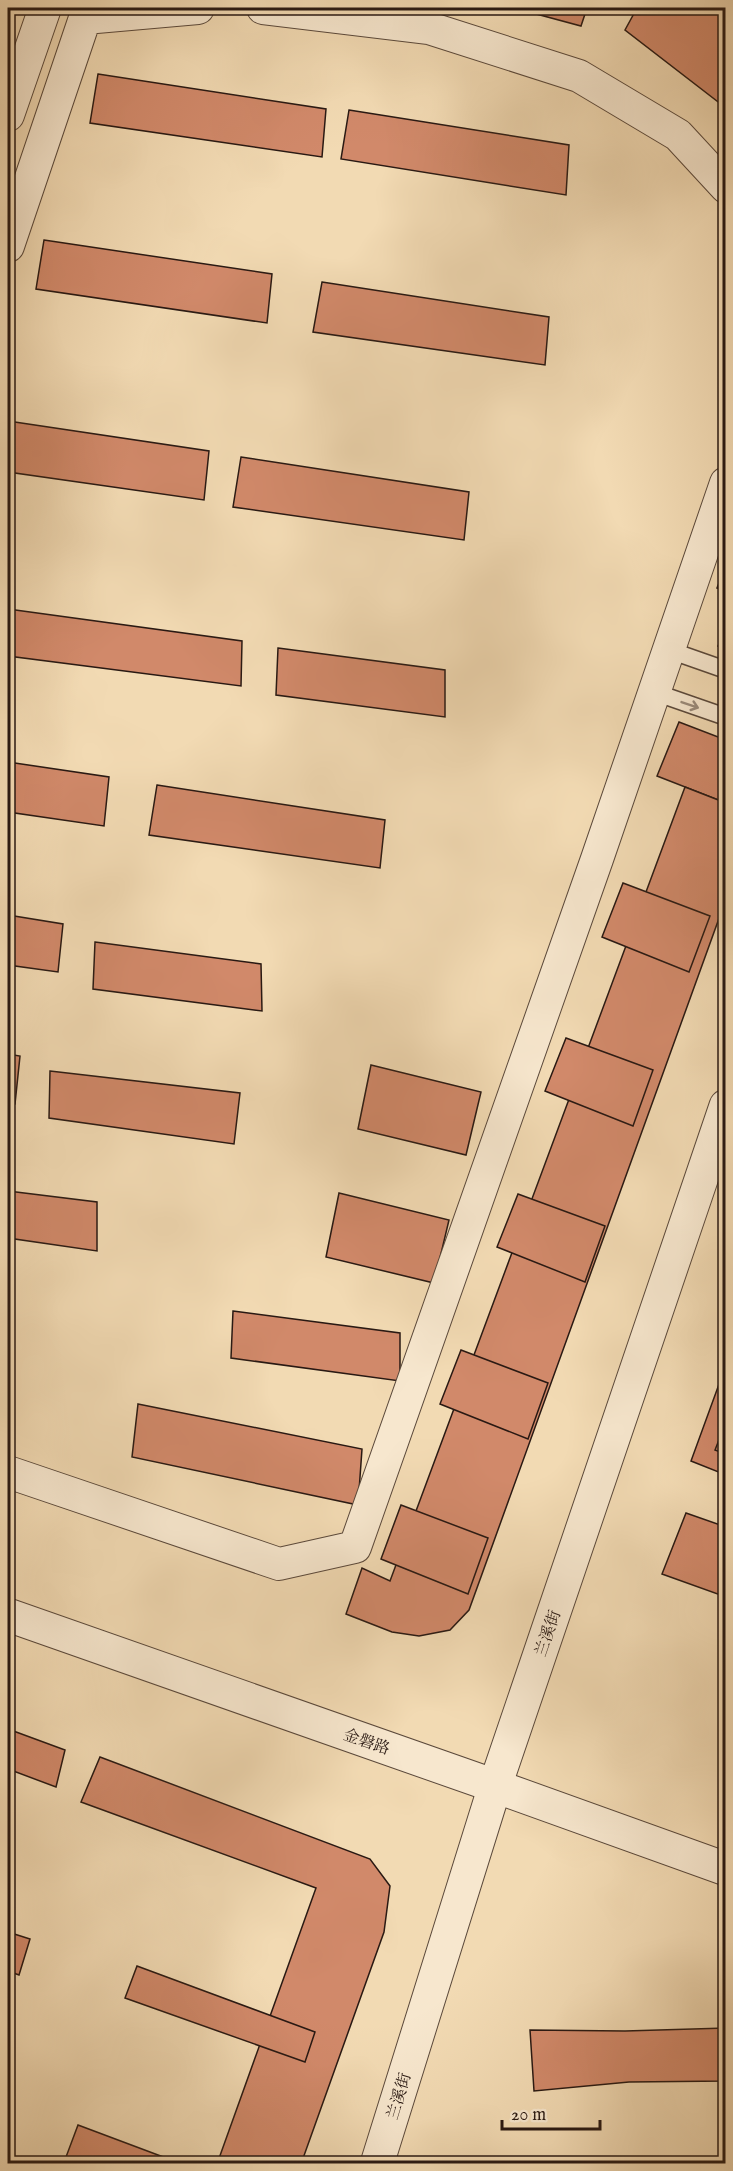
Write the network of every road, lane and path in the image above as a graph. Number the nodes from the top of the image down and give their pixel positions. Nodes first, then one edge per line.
1 (45, 8) edge
2 (198, 8) edge
3 (263, 8) edge
4 (8, 115) edge
5 (726, 187) edge
6 (8, 246) edge
7 (726, 483) edge
8 (669, 650) junction
9 (726, 670) edge
10 (654, 692) junction
11 (726, 717) edge
12 (726, 1106) edge
13 (8, 1472) edge
14 (8, 1616) edge
15 (495, 1786) junction
16 (726, 1869) edge
17 (377, 2163) edge

1 - 4 street
2 - 6 street
3 - 5 street
7 - 8 street
8 - 9 lane
8 - 10 street
10 -> 11 lane
10 - 13 street
12 - 15 street, 兰溪街
14 - 15 street, 金磐路
15 - 16 street, 金磐路
15 - 17 street, 兰溪街

